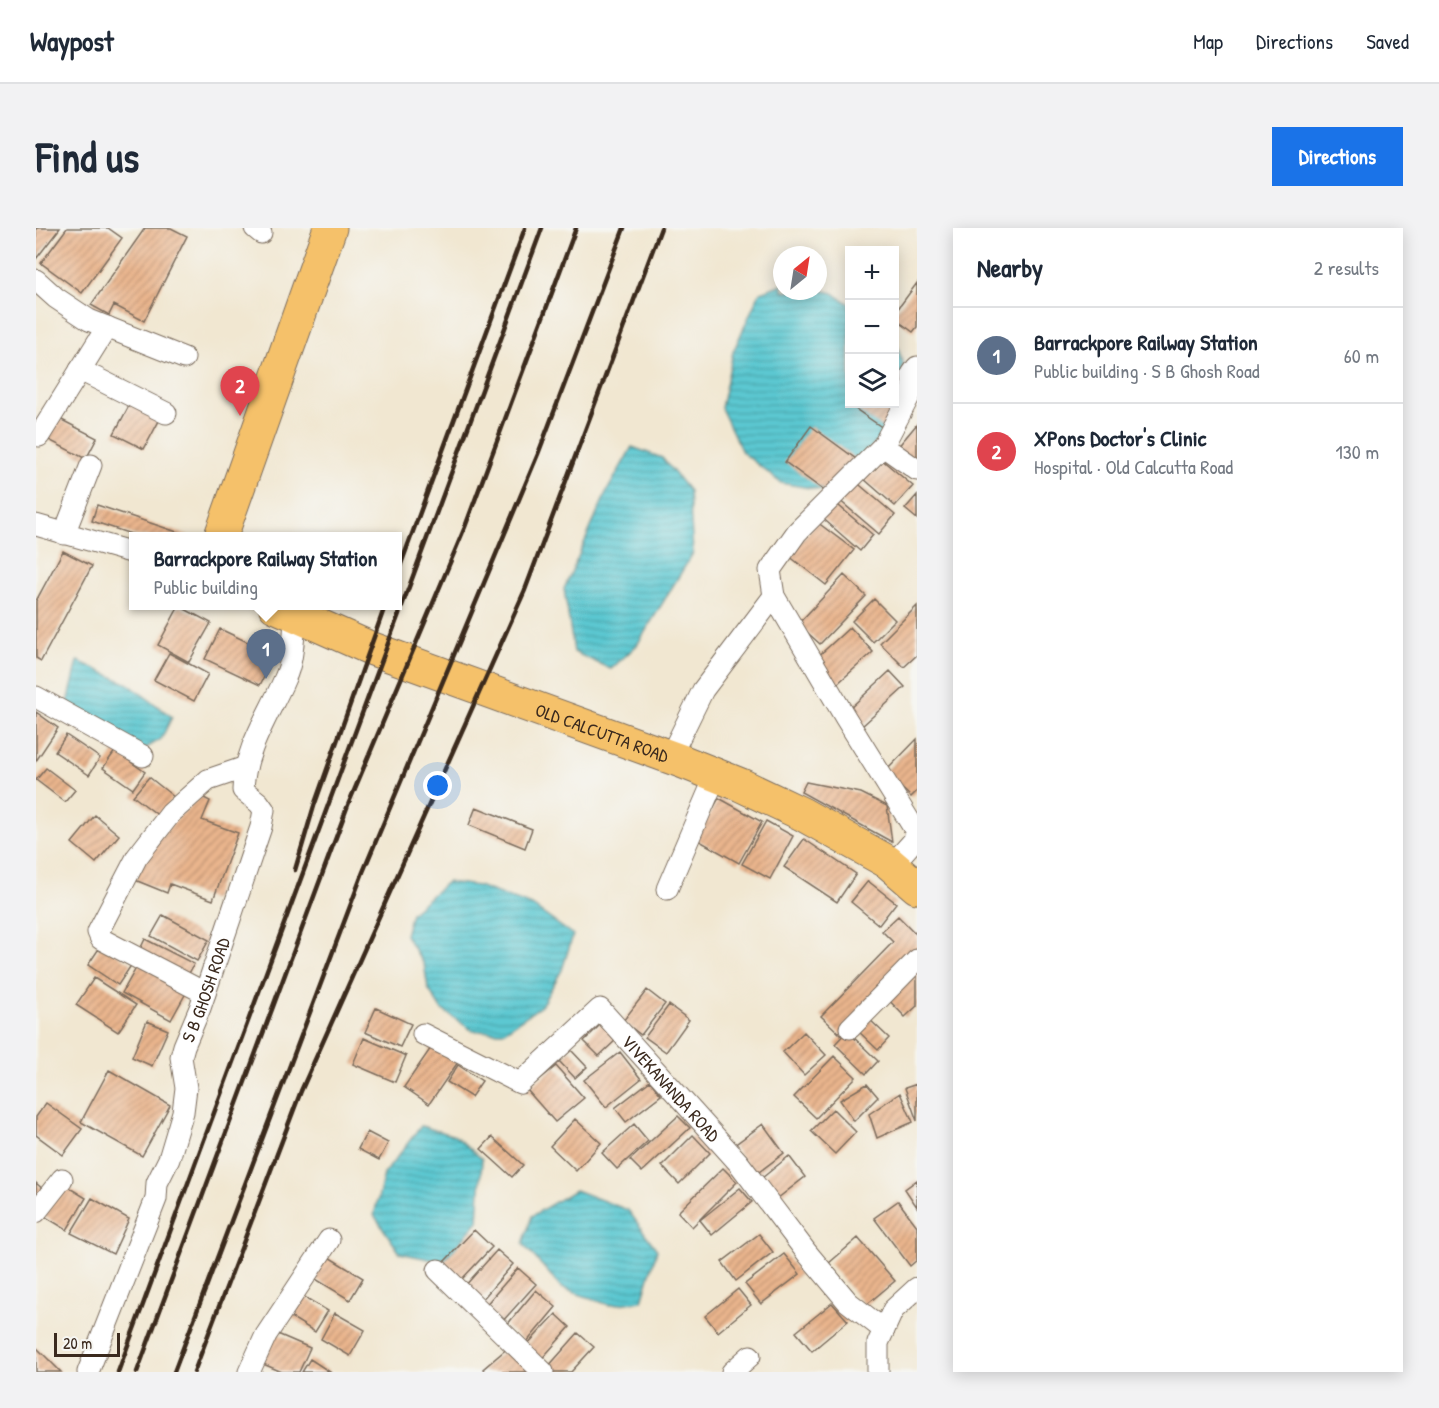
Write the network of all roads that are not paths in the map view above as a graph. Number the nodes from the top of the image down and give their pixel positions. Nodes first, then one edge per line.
1 (330, 228) edge
2 (36, 280) edge
3 (107, 327) junction
4 (184, 358) dead end
5 (917, 367) edge
6 (80, 370) junction
7 (166, 413) dead end
8 (39, 436) dead end
9 (883, 446) junction
10 (91, 465) dead end
11 (917, 470) edge
12 (38, 530) edge
13 (223, 532) edge
14 (64, 534) junction
15 (129, 552) edge
16 (774, 596) junction
17 (286, 610) edge
18 (36, 697) edge
19 (143, 756) dead end
20 (670, 757) junction
21 (246, 767) junction
22 (716, 775) junction
23 (917, 835) edge
24 (892, 865) junction
25 (917, 887) edge
26 (667, 889) dead end
27 (917, 960) edge
28 (205, 993) junction
29 (850, 1028) dead end
30 (423, 1034) dead end
31 (63, 1179) dead end
32 (36, 1212) edge
33 (329, 1240) dead end
34 (438, 1270) dead end
35 (917, 1288) edge
36 (884, 1330) junction
37 (750, 1356) dead end
38 (88, 1372) edge
39 (249, 1372) edge
40 (543, 1372) edge
41 (732, 1372) edge
42 (878, 1372) edge

1 - 13 main road
2 - 3 street
3 - 4 street
3 - 6 street
5 - 9 street
6 - 7 street
6 - 8 street
9 - 11 street
9 - 16 street
10 - 14 street
12 - 14 street
14 - 15 street
16 - 20 street
16 - 23 street
17 - 20 main road, OLD CALCUTTA ROAD
17 - 21 street, S B GHOSH ROAD
18 - 19 street
20 - 22 main road, OLD CALCUTTA ROAD
21 - 28 street, S B GHOSH ROAD
21 - 28 street
22 - 24 main road, OLD CALCUTTA ROAD
22 - 26 street
23 - 24 street
24 - 25 main road, OLD CALCUTTA ROAD
27 - 29 street
28 - 38 street, S B GHOSH ROAD
30 - 36 street, VIVEKANANDA ROAD
31 - 32 street
33 - 39 street
34 - 40 street
35 - 36 street
36 - 42 street
37 - 41 street

